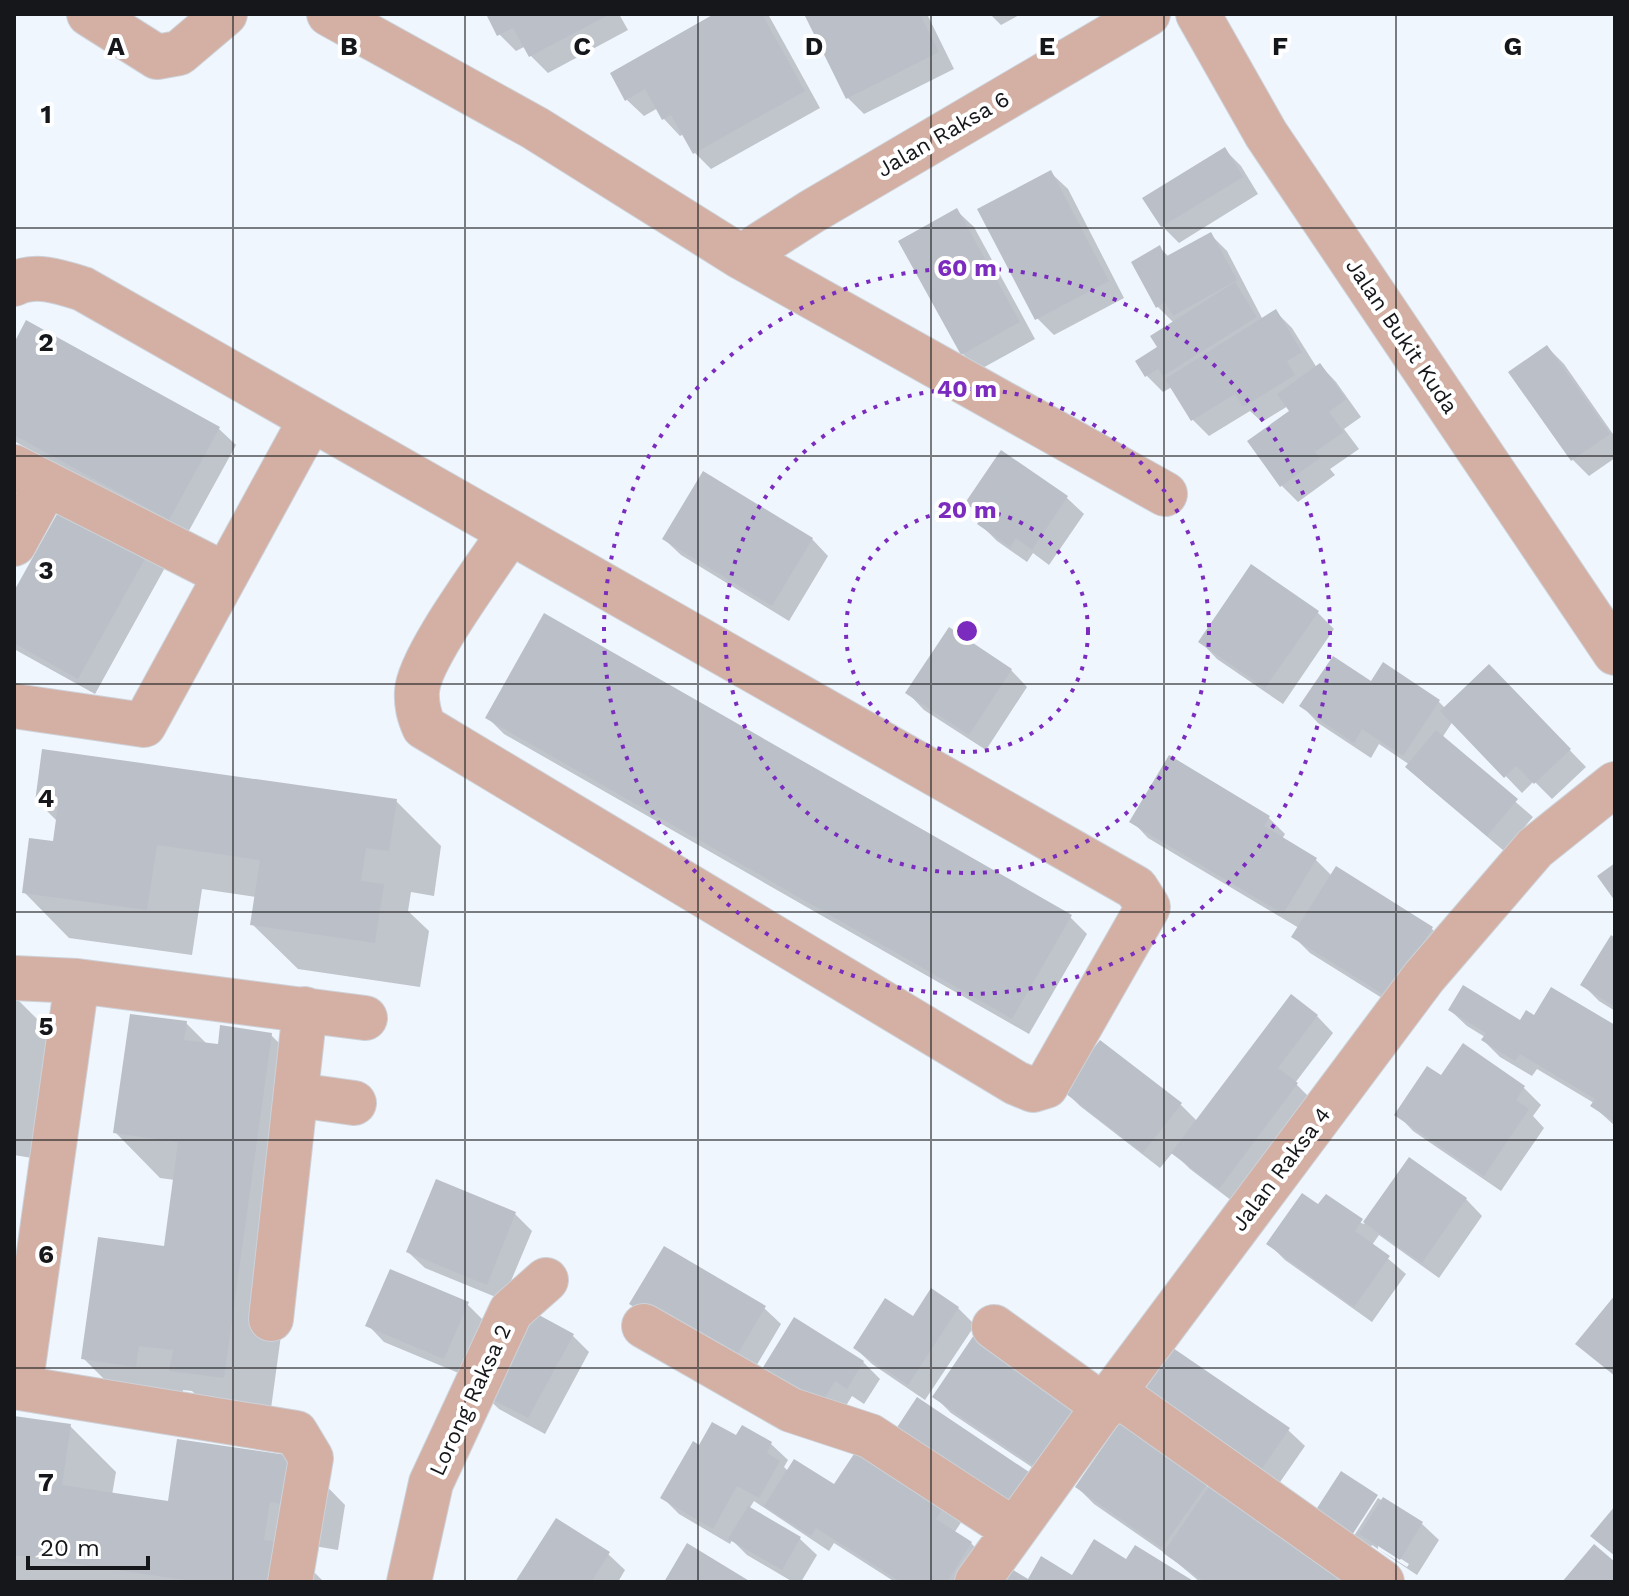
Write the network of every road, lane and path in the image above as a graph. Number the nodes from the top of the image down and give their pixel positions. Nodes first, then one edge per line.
1 (89, 14) edge
2 (225, 14) edge
3 (329, 14) edge
4 (1148, 14) edge
5 (1198, 14) edge
6 (741, 257) junction
7 (14, 284) edge
8 (311, 419) junction
9 (30, 476) edge
10 (1165, 494) dead end
11 (510, 532) junction
12 (14, 544) edge
13 (226, 575) junction
14 (1615, 653) edge
15 (14, 706) edge
16 (1615, 784) edge
17 (14, 978) edge
18 (77, 981) junction
19 (305, 1009) junction
20 (365, 1018) dead end
21 (297, 1095) junction
22 (354, 1103) dead end
23 (546, 1280) dead end
24 (271, 1319) dead end
25 (644, 1326) dead end
26 (994, 1327) dead end
27 (17, 1387) edge
28 (1110, 1400) junction
29 (1014, 1530) junction
30 (290, 1582) edge
31 (409, 1582) edge
32 (977, 1582) edge
33 (1382, 1582) edge

1 - 2 street
3 - 6 street
4 - 6 street, Jalan Raksa 6
5 - 14 street, Jalan Bukit Kuda
6 - 10 street
7 - 8 street
8 - 11 street
8 - 13 street
9 - 12 street
9 - 13 street
11 - 11 street
13 - 15 street
16 - 28 street, Jalan Raksa 4
17 - 18 street
18 - 19 street
18 - 27 street
19 - 20 street
19 - 21 street
21 - 22 street
21 - 24 street
23 - 31 street, Lorong Raksa 2
25 - 29 street
26 - 28 street
27 - 30 street
28 - 29 street, Jalan Raksa 4
28 - 33 street
29 - 32 street, Jalan Raksa 4

